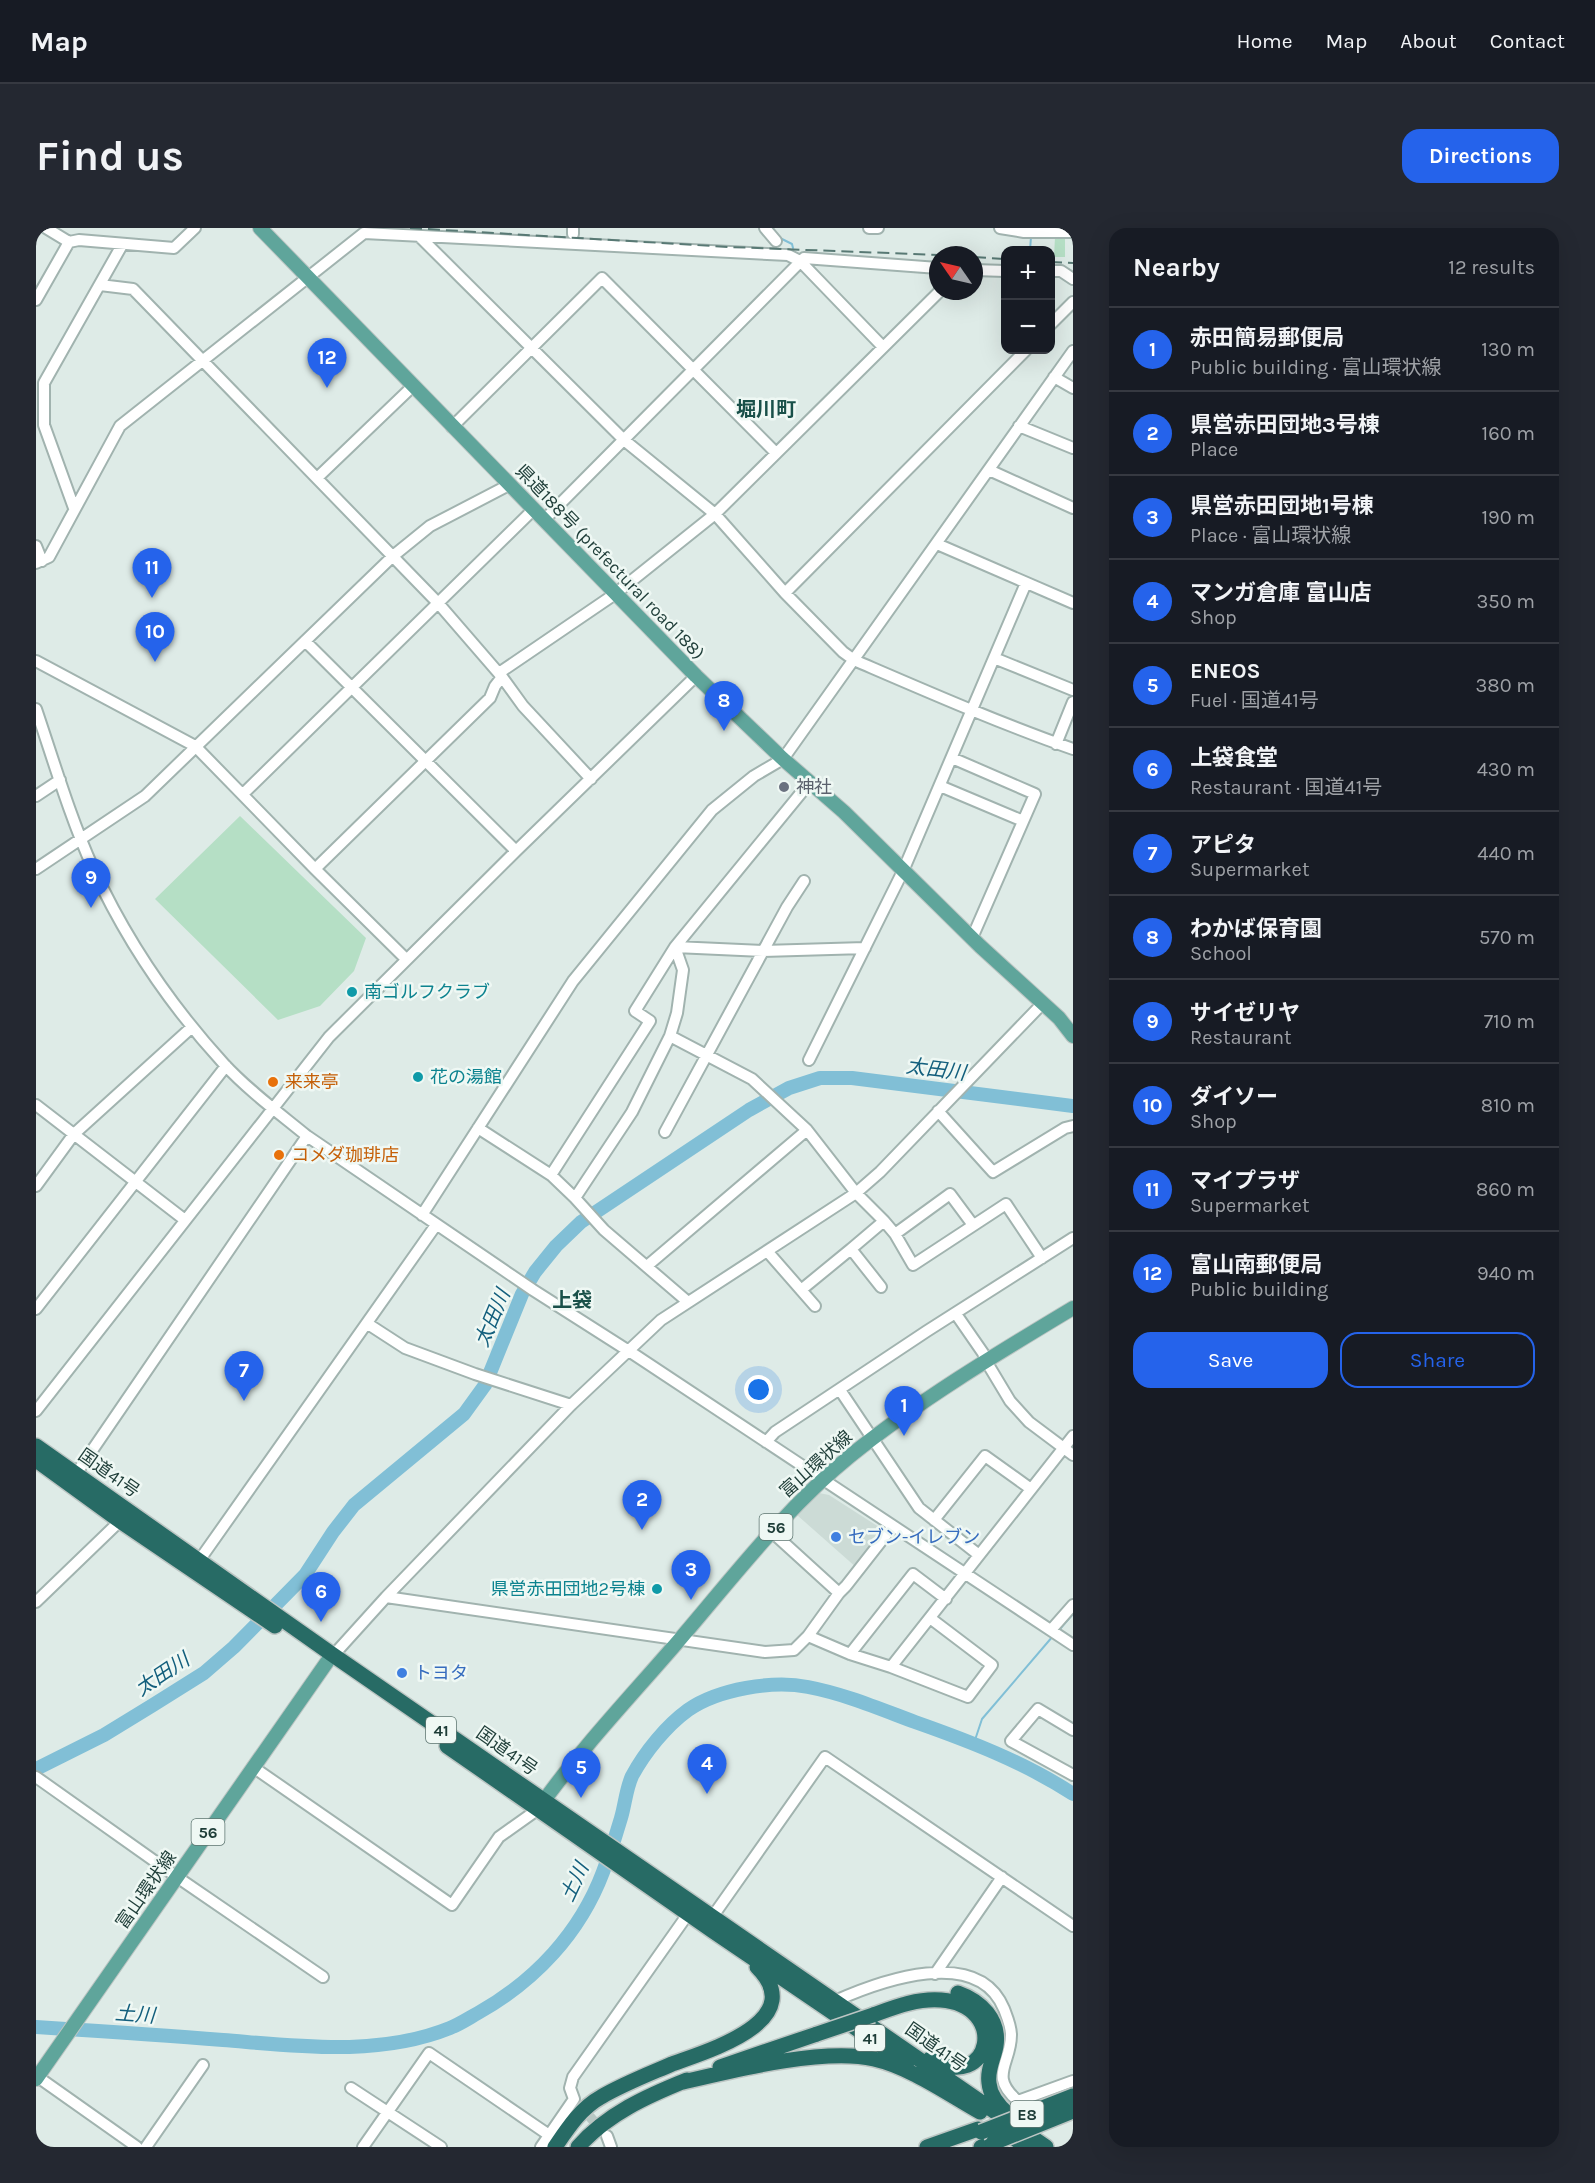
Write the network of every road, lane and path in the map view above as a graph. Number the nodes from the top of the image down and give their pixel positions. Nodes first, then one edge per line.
1 (46, 228) edge
2 (195, 228) edge
3 (251, 228) edge
4 (260, 228) edge
5 (765, 228) edge
6 (869, 228) edge
7 (879, 228) edge
8 (1000, 228) edge
9 (1073, 232) edge
10 (420, 237) junction
11 (776, 241) dead end
12 (69, 242) junction
13 (122, 245) junction
14 (800, 261) junction
15 (929, 267) edge
16 (983, 270) edge
17 (1001, 271) edge
18 (1055, 271) edge
19 (309, 277) junction
20 (1073, 279) edge
21 (100, 285) junction
22 (36, 300) edge
23 (931, 300) edge
24 (1073, 302) edge
25 (1055, 320) edge
26 (883, 347) junction
27 (532, 349) junction
28 (1073, 351) edge
29 (1022, 354) edge
30 (202, 360) junction
31 (694, 370) junction
32 (1054, 377) junction
33 (413, 386) junction
34 (1073, 388) edge
35 (1019, 426) junction
36 (452, 427) junction
37 (624, 440) junction
38 (1073, 448) edge
39 (776, 453) junction
40 (989, 470) junction
41 (317, 478) junction
42 (509, 485) junction
43 (75, 508) junction
44 (1073, 508) edge
45 (533, 510) junction
46 (715, 514) junction
47 (544, 520) junction
48 (937, 544) junction
49 (36, 546) edge
50 (393, 556) junction
51 (39, 562) edge
52 (1026, 582) junction
53 (785, 592) junction
54 (615, 594) junction
55 (438, 603) junction
56 (1073, 603) edge
57 (305, 641) junction
58 (994, 658) junction
59 (854, 660) junction
60 (36, 661) edge
61 (501, 675) junction
62 (696, 676) junction
63 (352, 688) junction
64 (1073, 690) edge
65 (1073, 702) edge
66 (36, 709) edge
67 (973, 711) junction
68 (1056, 744) junction
69 (195, 746) junction
70 (1073, 750) edge
71 (952, 758) junction
72 (783, 759) junction
73 (425, 761) junction
74 (591, 779) junction
75 (60, 780) junction
76 (810, 782) junction
77 (940, 786) junction
78 (243, 794) junction
79 (36, 796) edge
80 (1023, 821) junction
81 (81, 838) junction
82 (516, 851) junction
83 (36, 869) edge
84 (315, 870) junction
85 (903, 872) junction
86 (804, 881) dead end
87 (972, 938) junction
88 (675, 947) junction
89 (865, 948) junction
90 (763, 951) junction
91 (406, 959) junction
92 (1043, 1003) junction
93 (192, 1027) junction
94 (1072, 1029) edge
95 (670, 1036) junction
96 (706, 1054) junction
97 (809, 1060) dead end
98 (226, 1066) junction
99 (36, 1106) edge
100 (273, 1109) junction
101 (938, 1111) junction
102 (1073, 1126) edge
103 (478, 1128) junction
104 (807, 1130) junction
105 (665, 1132) dead end
106 (74, 1134) junction
107 (307, 1136) junction
108 (550, 1175) junction
109 (135, 1182) junction
110 (36, 1186) edge
111 (856, 1193) junction
112 (576, 1198) junction
113 (422, 1215) junction
114 (185, 1220) junction
115 (884, 1221) junction
116 (436, 1225) junction
117 (973, 1225) junction
118 (895, 1234) junction
119 (1073, 1238) edge
120 (851, 1249) junction
121 (767, 1251) junction
122 (1042, 1258) junction
123 (647, 1266) junction
124 (881, 1287) dead end
125 (801, 1290) junction
126 (688, 1302) junction
127 (815, 1306) dead end
128 (1073, 1308) edge
129 (36, 1309) edge
130 (956, 1314) junction
131 (368, 1324) junction
132 (628, 1350) junction
133 (986, 1361) junction
134 (840, 1390) junction
135 (572, 1404) junction
136 (36, 1411) edge
137 (1073, 1436) edge
138 (873, 1438) junction
139 (766, 1442) junction
140 (36, 1446) edge
141 (1069, 1451) edge
142 (36, 1460) edge
143 (76, 1474) junction
144 (823, 1479) junction
145 (1031, 1489) junction
146 (934, 1520) junction
147 (120, 1521) junction
148 (893, 1526) junction
149 (772, 1532) junction
150 (979, 1555) junction
151 (196, 1565) junction
152 (965, 1573) junction
153 (839, 1593) junction
154 (386, 1597) junction
155 (946, 1599) junction
156 (36, 1602) edge
157 (1073, 1605) edge
158 (930, 1618) junction
159 (1051, 1630) junction
160 (808, 1636) junction
161 (680, 1640) junction
162 (1073, 1645) edge
163 (850, 1654) junction
164 (330, 1658) junction
165 (891, 1667) junction
166 (1073, 1730) edge
167 (253, 1767) junction
168 (1073, 1775) edge
169 (36, 1777) edge
170 (541, 1805) junction
171 (637, 1870) junction
172 (177, 1877) junction
173 (1002, 1877) junction
174 (688, 1914) junction
175 (713, 1924) junction
176 (1073, 1926) edge
177 (935, 1974) junction
178 (323, 1977) dead end
179 (835, 2001) junction
180 (869, 2012) junction
181 (813, 2031) junction
182 (203, 2065) dead end
183 (670, 2065) junction
184 (37, 2078) edge
185 (1073, 2081) edge
186 (679, 2083) junction
187 (351, 2088) dead end
188 (612, 2092) junction
189 (1073, 2096) edge
190 (623, 2110) junction
191 (1073, 2111) edge
192 (388, 2112) junction
193 (980, 2112) junction
194 (983, 2138) edge
195 (552, 2141) edge
196 (1026, 2145) edge
197 (137, 2147) edge
198 (146, 2147) edge
199 (363, 2147) edge
200 (441, 2147) edge
201 (542, 2147) edge
202 (567, 2147) edge
203 (578, 2147) edge
204 (588, 2147) edge
205 (927, 2147) edge
206 (941, 2147) edge
207 (1046, 2147) edge

1 - 12 street
2 - 13 street
3 - 4 street
4 - 19 main road, 県道188号 (prefectural road 188)
5 - 11 street
6 - 7 street
8 - 9 street
10 - 14 street
10 - 19 street
10 - 27 street
12 - 13 street
12 - 22 street
13 - 21 street
14 - 15 street
14 - 26 street
14 - 31 street
16 - 17 street
18 - 20 street
19 - 30 street
19 - 33 main road, 県道188号 (prefectural road 188)
21 - 30 street
21 - 43 street
23 - 26 street
24 - 25 street
26 - 39 street
27 - 31 street
27 - 36 street
27 - 37 street
28 - 32 street
29 - 53 street
30 - 41 street
30 - 43 street
31 - 37 street
31 - 39 street
32 - 34 street
32 - 35 street
33 - 36 main road, 県道188号 (prefectural road 188)
33 - 41 street
35 - 38 street
35 - 40 street
36 - 42 main road, 県道188号 (prefectural road 188)
37 - 46 street
37 - 47 street
39 - 46 street
40 - 44 street
40 - 48 street
41 - 50 street
42 - 45 main road, 県道188号 (prefectural road 188)
42 - 50 street
43 - 51 street
45 - 47 main road, 県道188号 (prefectural road 188)
45 - 55 street
46 - 53 street
46 - 54 street
47 - 54 main road, 県道188号 (prefectural road 188)
48 - 52 street
48 - 59 street
49 - 51 street
50 - 55 street
50 - 57 street
52 - 56 street
52 - 58 street
53 - 59 street
54 - 61 street
54 - 62 main road, 県道188号 (prefectural road 188)
55 - 61 street
55 - 63 street
57 - 63 street
57 - 69 street
58 - 64 street
58 - 67 street
59 - 67 street
59 - 72 street
60 - 69 street
61 - 73 street
61 - 74 street
62 - 72 main road, 県道188号 (prefectural road 188)
62 - 74 street
63 - 73 street
63 - 78 street
65 - 68 street
66 - 75 street
67 - 68 street
67 - 71 street
68 - 70 street
69 - 78 street
69 - 81 street
71 - 77 street
71 - 80 street
72 - 76 main road, 県道188号 (prefectural road 188)
72 - 103 street
73 - 82 street
73 - 84 street
74 - 82 street
75 - 79 street
75 - 81 street
76 - 85 main road, 県道188号 (prefectural road 188)
76 - 88 street
77 - 80 street
77 - 85 street
78 - 84 street
80 - 87 street
81 - 83 street
81 - 93 street
82 - 91 street
84 - 91 street
85 - 87 main road, 県道188号 (prefectural road 188)
85 - 89 street
86 - 90 street
87 - 92 main road, 県道188号 (prefectural road 188)
88 - 90 street
88 - 95 street
88 - 108 street
89 - 90 street
89 - 97 street
90 - 96 street
91 - 100 street
92 - 94 main road, 県道188号 (prefectural road 188)
92 - 101 street
93 - 98 street
93 - 106 street
95 - 96 street
95 - 112 street
96 - 104 street
96 - 105 street
98 - 100 street
98 - 109 street
99 - 106 street
100 - 107 street
100 - 114 street
101 - 102 street
101 - 111 street
103 - 108 street
103 - 113 street
104 - 111 street
104 - 123 street
106 - 109 street
106 - 110 street
107 - 113 street
107 - 143 street
108 - 112 street
109 - 114 street
109 - 129 street
111 - 115 street
111 - 121 street
112 - 123 street
113 - 116 street
114 - 136 street
115 - 118 street
115 - 120 street
116 - 131 street
116 - 132 street
117 - 118 street
117 - 118 street
117 - 122 street
119 - 122 street
120 - 124 street
120 - 125 street
121 - 125 street
121 - 126 street
122 - 130 street
123 - 126 street
125 - 127 street
126 - 132 street
128 - 133 main road, 富山環状線 / 56
130 - 133 street
130 - 134 street
131 - 135 street
131 - 151 street
132 - 135 street
132 - 139 street
133 - 138 main road, 富山環状線 / 56
133 - 141 street
134 - 138 street
134 - 139 street
135 - 154 street
137 - 141 street
138 - 144 main road, 富山環状線 / 56
138 - 146 street
139 - 144 street
140 - 143 highway, 国道41号 / 41
141 - 145 street
142 - 147 highway, 国道41号 / 41
143 - 151 highway, 国道41号 / 41
144 - 148 street
144 - 149 main road, 富山環状線 / 56
145 - 146 street
145 - 150 street
146 - 150 street
147 - 151 highway, 国道41号 / 41
147 - 156 street
148 - 152 street
148 - 153 street
149 - 153 street
149 - 161 main road, 富山環状線 / 56
150 - 152 street
151 - 164 highway, 国道41号 / 41
152 - 155 street
152 - 159 street
153 - 160 street
154 - 161 street
154 - 164 street
155 - 158 street
155 - 163 street
157 - 159 street
158 - 165 street
158 - 165 street
159 - 162 street
160 - 161 street
160 - 163 street
161 - 170 main road, 富山環状線 / 56
163 - 165 street
164 - 167 main road, 富山環状線 / 56
164 - 170 highway, 国道41号 / 41
166 - 168 street
167 - 170 street
167 - 172 main road, 富山環状線 / 56
169 - 172 street
170 - 171 highway, 国道41号 / 41
171 - 174 highway, 国道41号 / 41
171 - 175 highway, 国道41号 / 41
172 - 178 street
172 - 184 main road, 富山環状線 / 56
173 - 175 street
173 - 176 street
173 - 177 street
174 - 175 highway, 国道41号 / 41
174 - 195 street
175 - 179 highway, 国道41号 / 41
175 - 183 highway
175 - 193 highway, 国道41号 / 41
177 - 179 street
177 - 185 street
179 - 180 highway
179 - 196 highway, 国道41号 / 41
180 - 181 highway, bridge
180 - 196 highway
181 - 183 highway
181 - 186 highway
182 - 198 street
183 - 188 highway
184 - 197 street
186 - 190 highway
186 - 193 highway
187 - 192 street
188 - 195 highway
188 - 202 highway
189 - 194 highway, E8, bridge
190 - 203 highway
190 - 204 highway
191 - 194 highway, E8, bridge
192 - 195 street
192 - 199 street
192 - 200 street
193 - 196 highway, 国道41号 / 41
194 - 205 highway
194 - 206 highway, E8
195 - 201 street
196 - 207 highway, 国道41号 / 41

